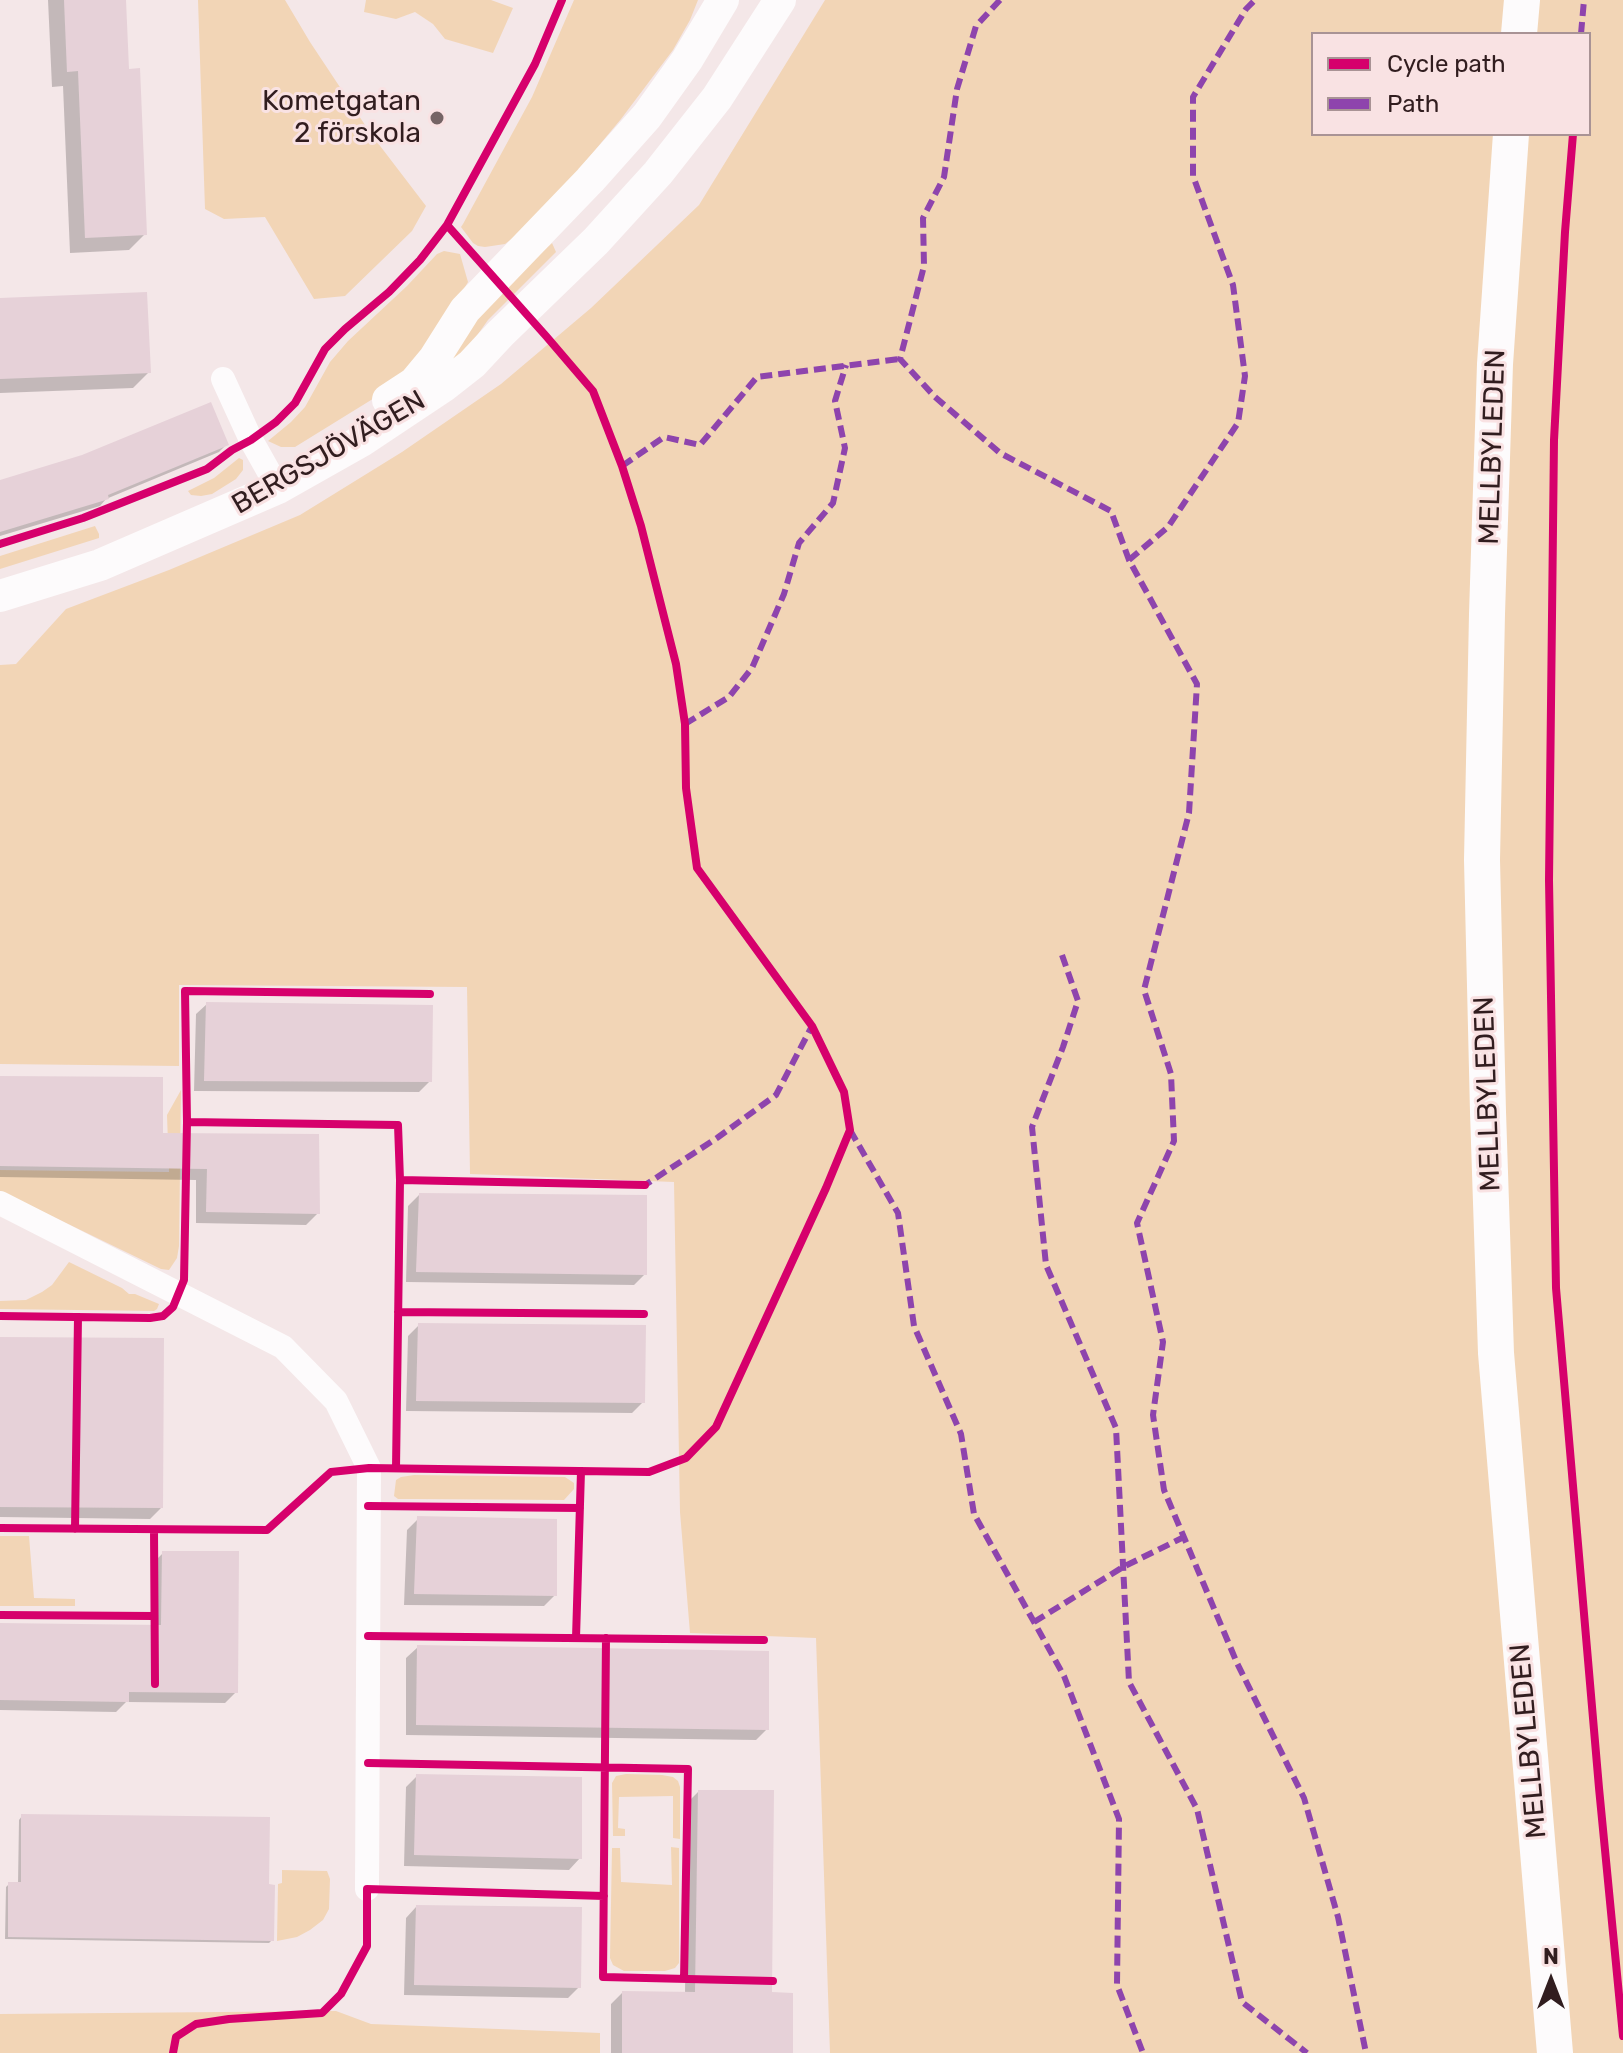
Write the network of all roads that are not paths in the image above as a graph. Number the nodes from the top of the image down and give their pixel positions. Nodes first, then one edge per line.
1 (723, 0) edge
2 (780, 0) edge
3 (1522, 0) edge
4 (1519, 32) edge
5 (1511, 136) edge
6 (223, 379) dead end
7 (273, 480) junction
8 (0, 577) edge
9 (0, 596) edge
10 (0, 1203) edge
11 (367, 1889) dead end
12 (1555, 2053) edge

1 - 7 street, BERGSJÖVÄGEN
2 - 7 street, BERGSJÖVÄGEN
3 - 4 main road
5 - 12 main road, MELLBYLEDEN
6 - 7 street
7 - 8 street, BERGSJÖVÄGEN
7 - 9 street, BERGSJÖVÄGEN
10 - 11 street

